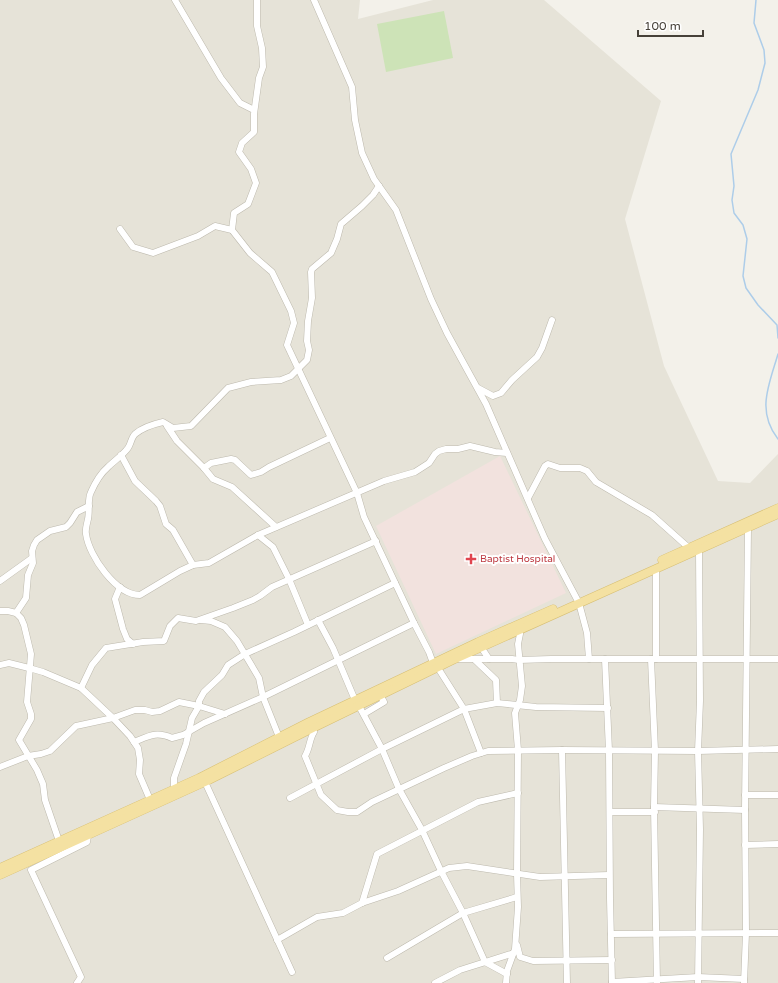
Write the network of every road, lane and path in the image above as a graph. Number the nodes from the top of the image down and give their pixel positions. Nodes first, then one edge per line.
1 (175, 0) edge
2 (257, 0) edge
3 (314, 0) edge
4 (254, 110) junction
5 (379, 186) junction
6 (120, 229) dead end
7 (232, 230) junction
8 (552, 320) dead end
9 (298, 369) junction
10 (478, 388) junction
11 (166, 424) junction
12 (330, 438) junction
13 (507, 453) junction
14 (121, 455) junction
15 (204, 468) junction
16 (357, 492) junction
17 (528, 498) junction
18 (89, 506) junction
19 (778, 508) edge
20 (778, 514) edge
21 (276, 527) junction
22 (748, 528) junction
23 (258, 535) junction
24 (376, 541) junction
25 (688, 548) junction
26 (699, 550) junction
27 (32, 558) junction
28 (193, 565) junction
29 (656, 569) junction
30 (289, 579) junction
31 (0, 581) edge
32 (395, 583) junction
33 (120, 587) junction
34 (577, 601) junction
35 (0, 611) edge
36 (16, 613) junction
37 (199, 619) junction
38 (318, 620) junction
39 (414, 623) junction
40 (308, 625) junction
41 (519, 630) junction
42 (503, 634) junction
43 (133, 644) junction
44 (480, 644) junction
45 (518, 644) junction
46 (245, 654) junction
47 (455, 659) junction
48 (489, 659) junction
49 (589, 659) junction
50 (605, 659) junction
51 (654, 659) junction
52 (700, 659) junction
53 (778, 659) edge
54 (338, 660) junction
55 (475, 660) junction
56 (519, 660) junction
57 (746, 660) junction
58 (0, 665) edge
59 (435, 666) junction
60 (30, 668) junction
61 (81, 688) junction
62 (379, 692) junction
63 (263, 697) junction
64 (497, 702) junction
65 (357, 703) junction
66 (518, 704) junction
67 (199, 706) junction
68 (608, 708) junction
69 (464, 710) junction
70 (225, 714) junction
71 (364, 714) junction
72 (113, 718) junction
73 (313, 728) junction
74 (190, 731) junction
75 (279, 737) junction
76 (134, 742) junction
77 (382, 749) junction
78 (778, 749) edge
79 (518, 750) junction
80 (562, 750) junction
81 (745, 750) junction
82 (609, 751) junction
83 (655, 751) junction
84 (698, 751) junction
85 (481, 753) junction
86 (28, 756) junction
87 (0, 767) edge
88 (205, 782) junction
89 (316, 784) junction
90 (399, 789) junction
91 (176, 791) junction
92 (518, 793) junction
93 (745, 795) junction
94 (778, 795) edge
95 (290, 798) dead end
96 (151, 803) junction
97 (700, 808) junction
98 (655, 809) junction
99 (745, 810) junction
100 (610, 812) junction
101 (422, 830) junction
102 (88, 835) junction
103 (59, 841) junction
104 (778, 844) edge
105 (745, 845) junction
106 (0, 868) edge
107 (441, 871) junction
108 (516, 874) junction
109 (0, 875) edge
110 (609, 875) junction
111 (564, 876) junction
112 (517, 897) junction
113 (362, 903) junction
114 (463, 912) junction
115 (699, 933) junction
116 (746, 933) junction
117 (778, 933) edge
118 (611, 934) junction
119 (656, 934) junction
120 (277, 940) junction
121 (516, 943) junction
122 (514, 953) junction
123 (386, 958) dead end
124 (612, 960) junction
125 (566, 961) junction
126 (485, 962) junction
127 (292, 972) dead end
128 (506, 974) junction
129 (698, 980) edge
130 (657, 981) edge
131 (744, 981) edge
132 (77, 983) edge
133 (435, 983) edge
134 (506, 983) edge
135 (567, 983) edge
136 (612, 983) edge

1 - 4 street
2 - 4 street
3 - 5 street
4 - 7 street
5 - 9 street
5 - 10 street
6 - 7 street
7 - 9 street
8 - 10 street
9 - 11 street
9 - 12 street
10 - 13 street
11 - 14 street
11 - 15 street
12 - 15 street
12 - 16 street
13 - 16 street
13 - 17 street
14 - 18 street
14 - 28 street
15 - 21 street
16 - 21 street
16 - 24 street
17 - 25 street
17 - 34 street
18 - 27 street
18 - 33 street
19 - 25 main road
20 - 22 main road
21 - 23 street
22 - 26 main road
22 - 57 street
23 - 28 street
23 - 30 street
24 - 30 street
24 - 32 street
25 - 34 main road
26 - 29 main road
26 - 52 street
27 - 31 street
27 - 36 street
28 - 33 street
29 - 34 main road
29 - 51 street
30 - 37 street
30 - 40 street
32 - 38 street
32 - 39 street
33 - 43 street
34 - 41 main road
34 - 42 main road
34 - 49 street
35 - 36 street
36 - 60 street
37 - 43 street
37 - 46 street
38 - 40 street
38 - 54 street
39 - 54 street
39 - 59 street
40 - 46 street
41 - 42 main road
41 - 45 street
42 - 44 main road
42 - 45 street
43 - 61 street
44 - 47 main road
44 - 48 street
44 - 59 main road
45 - 56 street
46 - 63 street
46 - 67 street
47 - 55 street
47 - 59 main road
48 - 55 street
48 - 56 street
49 - 50 street
49 - 56 street
50 - 51 street
50 - 68 street
51 - 52 street
51 - 83 street
52 - 57 street
52 - 84 street
53 - 57 street
54 - 63 street
54 - 65 street
55 - 64 street
56 - 66 street
57 - 81 street
58 - 60 street
59 - 62 main road
59 - 69 street
60 - 61 street
60 - 86 street
61 - 72 street
62 - 65 main road
62 - 71 street
63 - 70 street
63 - 75 street
64 - 66 street
64 - 69 street
65 - 71 street
65 - 73 main road
65 - 75 main road
66 - 68 street
66 - 79 street
67 - 70 street
67 - 72 street
67 - 74 street
68 - 82 street
69 - 77 street
69 - 85 street
70 - 74 street
71 - 77 street
72 - 76 street
72 - 86 street
73 - 88 main road
73 - 89 street
74 - 76 street
74 - 91 street
75 - 91 main road
76 - 96 street
77 - 89 street
77 - 90 street
78 - 81 street
79 - 80 street
79 - 85 street
79 - 92 street
80 - 82 street
80 - 111 street
81 - 84 street
81 - 93 street
82 - 83 street
82 - 100 street
83 - 84 street
83 - 98 street
84 - 97 street
85 - 90 street
86 - 87 street
86 - 103 street
88 - 91 main road
88 - 120 street
89 - 90 street
89 - 95 street
90 - 101 street
91 - 96 main road
92 - 101 street
92 - 108 street
93 - 94 street
93 - 99 street
96 - 102 main road
96 - 103 main road
97 - 98 street
97 - 99 street
97 - 115 street
98 - 100 street
98 - 119 street
99 - 105 street
100 - 110 street
101 - 107 street
101 - 113 street
102 - 109 main road
102 - 132 street
103 - 106 main road
104 - 105 street
105 - 116 street
107 - 108 street
107 - 113 street
107 - 114 street
108 - 111 street
108 - 112 street
110 - 111 street
110 - 118 street
111 - 125 street
112 - 114 street
112 - 121 street
113 - 120 street
114 - 123 street
114 - 126 street
115 - 116 street
115 - 119 street
115 - 129 street
116 - 117 street
116 - 131 street
118 - 119 street
118 - 124 street
119 - 130 street
120 - 127 street
121 - 122 street
121 - 125 street
122 - 126 street
122 - 128 street
124 - 125 street
124 - 136 street
125 - 135 street
126 - 128 street
126 - 133 street
128 - 134 street
129 - 130 street
129 - 131 street
130 - 136 street

